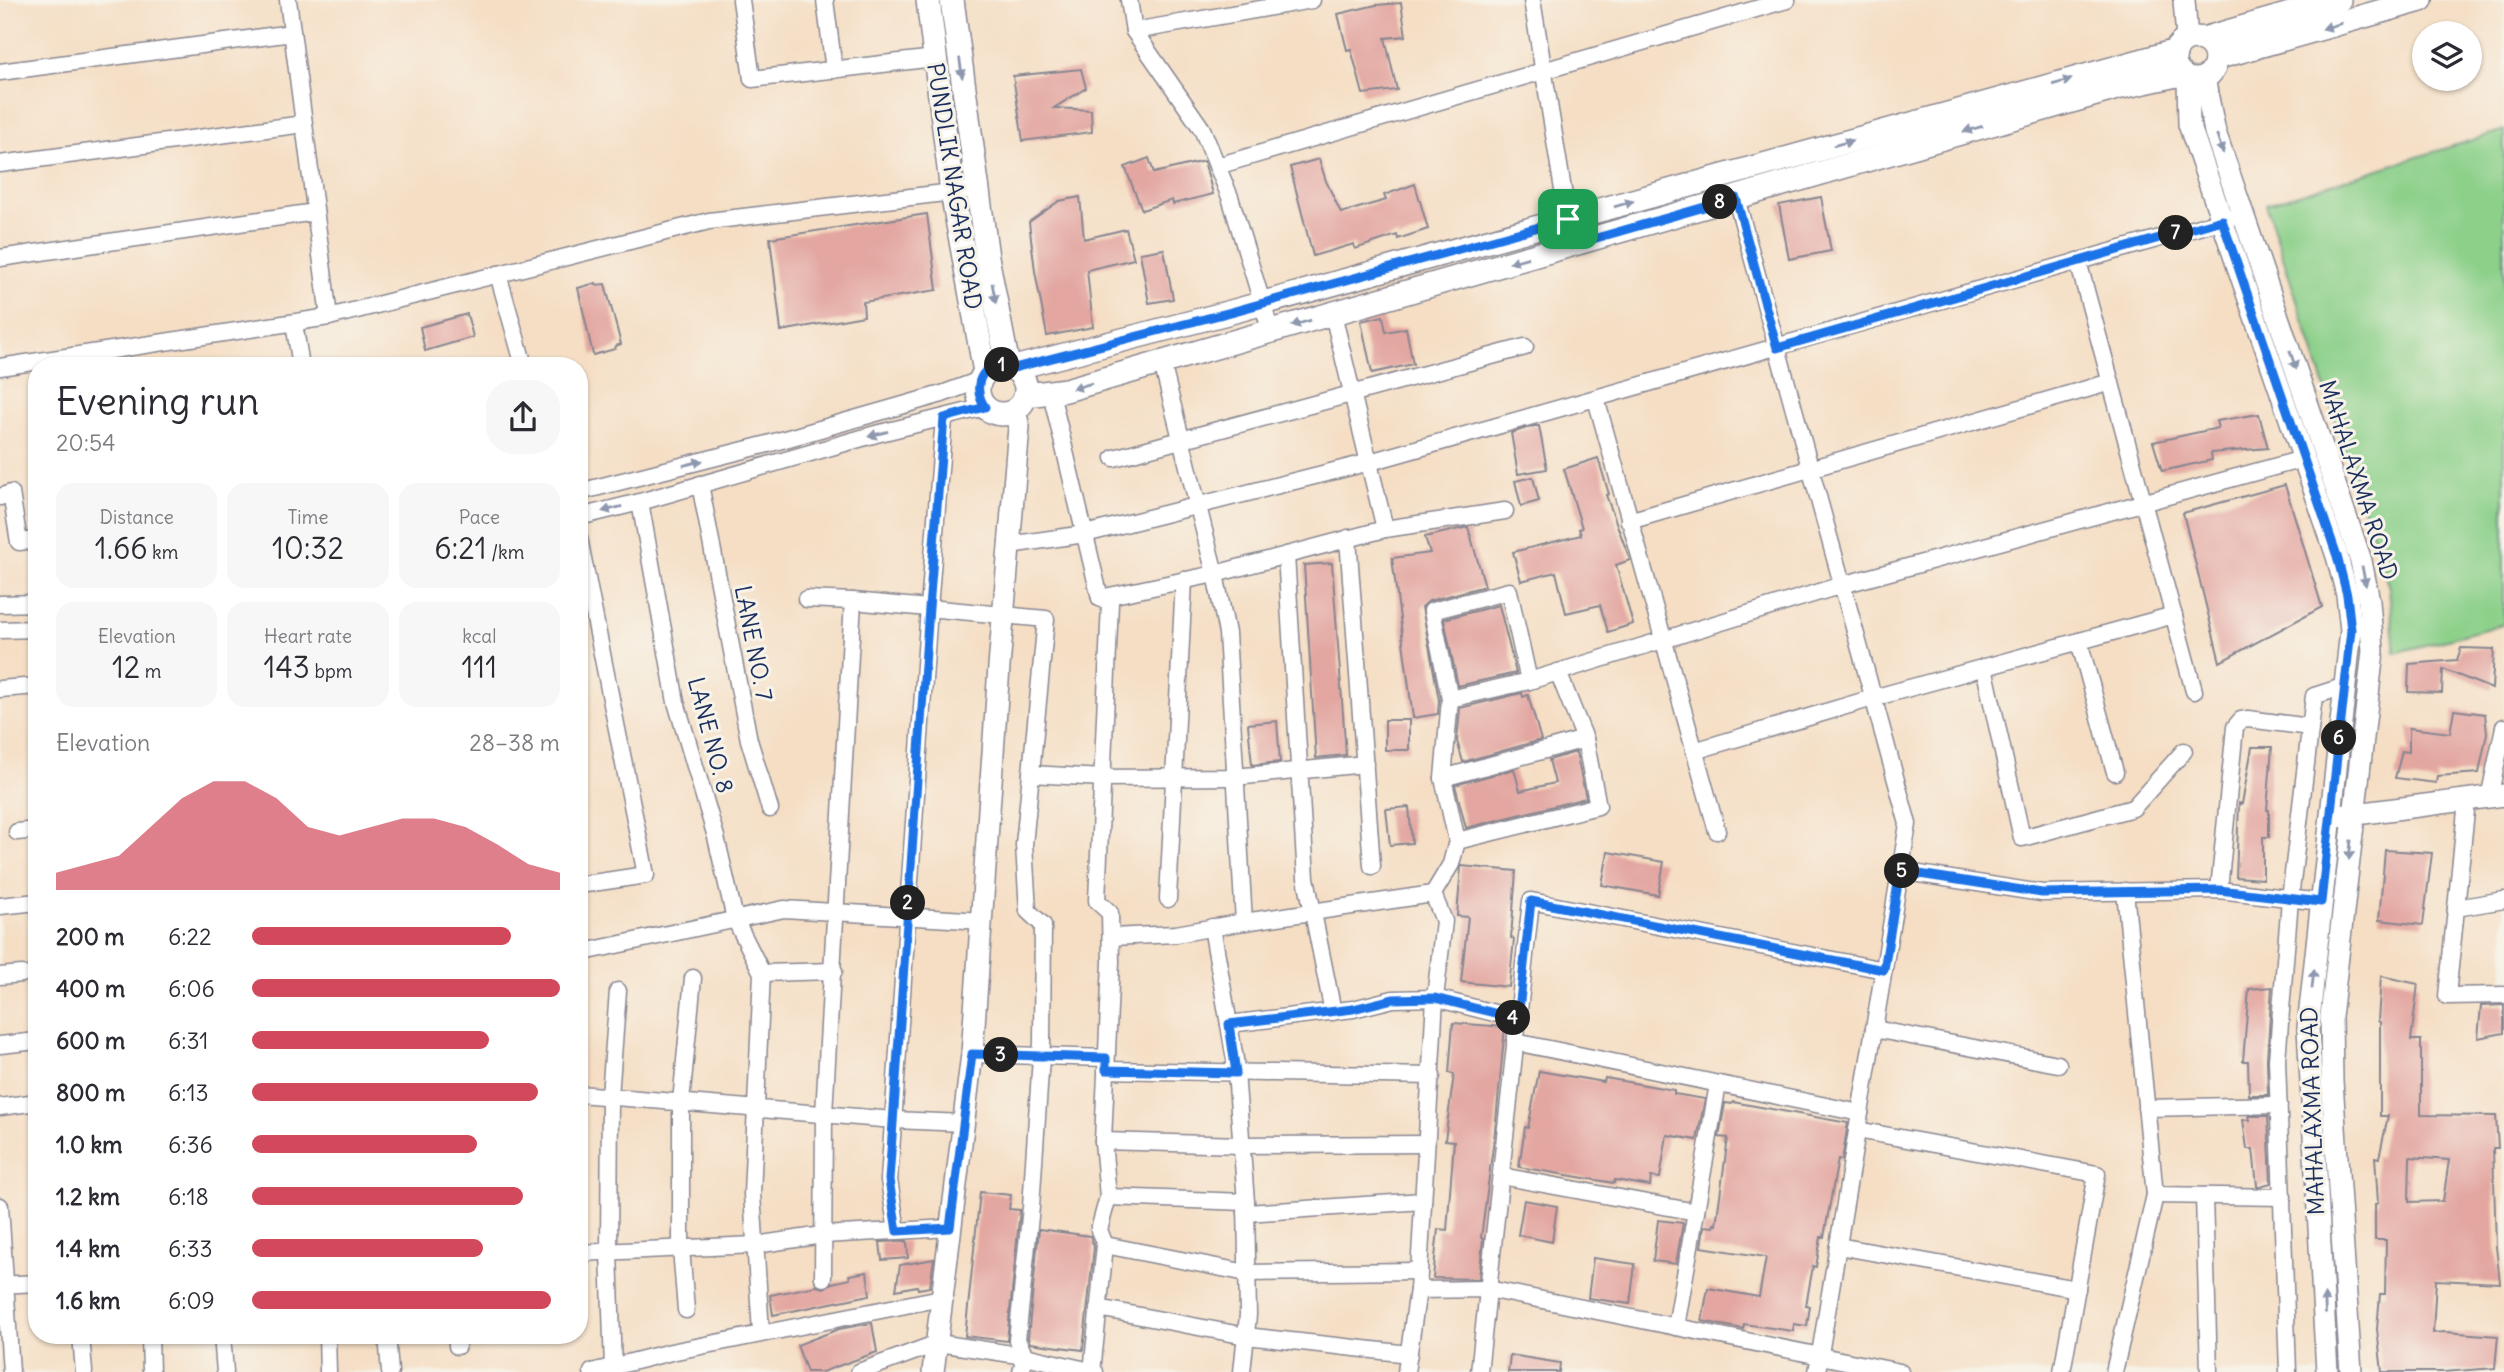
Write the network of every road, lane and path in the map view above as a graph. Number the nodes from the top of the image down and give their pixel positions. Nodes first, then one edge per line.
1 (288, 0) edge
2 (741, 0) edge
3 (825, 0) edge
4 (928, 0) edge
5 (952, 0) edge
6 (1129, 0) edge
7 (1312, 0) edge
8 (1532, 0) edge
9 (1787, 0) edge
10 (2184, 0) edge
11 (2339, 0) edge
12 (2421, 0) edge
13 (1134, 31) junction
14 (292, 33) junction
15 (2189, 43) junction
16 (935, 58) junction
17 (834, 70) junction
18 (1544, 71) junction
19 (0, 72) edge
20 (2197, 72) junction
21 (304, 124) junction
22 (0, 164) edge
23 (1217, 166) junction
24 (978, 188) junction
25 (952, 192) junction
26 (1736, 198) junction
27 (315, 212) junction
28 (2243, 214) junction
29 (1568, 219) junction
30 (2222, 220) junction
31 (1572, 245) junction
32 (0, 258) edge
33 (2078, 261) junction
34 (498, 274) junction
35 (1262, 304) junction
36 (1333, 314) junction
37 (329, 317) junction
38 (294, 323) junction
39 (1270, 332) junction
40 (1525, 347) dead end
41 (1777, 348) junction
42 (121, 349) junction
43 (67, 357) edge
44 (122, 357) edge
45 (300, 357) edge
46 (521, 357) edge
47 (28, 363) edge
48 (1162, 363) junction
49 (0, 367) edge
50 (1011, 367) junction
51 (982, 376) junction
52 (2111, 382) junction
53 (1051, 393) junction
54 (1353, 394) junction
55 (1596, 400) junction
56 (1021, 403) junction
57 (985, 407) junction
58 (944, 418) junction
59 (1182, 440) junction
60 (778, 441) junction
61 (1114, 458) dead end
62 (2303, 459) junction
63 (784, 461) junction
64 (1370, 462) junction
65 (1811, 469) junction
66 (700, 484) junction
67 (588, 490) edge
68 (0, 496) edge
69 (639, 502) junction
70 (2144, 503) junction
71 (1198, 505) junction
72 (1504, 511) dead end
73 (588, 515) edge
74 (1629, 521) junction
75 (1385, 529) junction
76 (1085, 534) junction
77 (1348, 538) junction
78 (28, 541) edge
79 (1009, 545) junction
80 (1286, 555) junction
81 (1215, 574) junction
82 (1184, 580) junction
83 (588, 582) edge
84 (1842, 585) junction
85 (1100, 598) junction
86 (806, 599) dead end
87 (853, 601) junction
88 (28, 603) edge
89 (0, 604) edge
90 (929, 608) junction
91 (1003, 615) junction
92 (2174, 615) junction
93 (28, 629) edge
94 (0, 630) edge
95 (1663, 640) junction
96 (2079, 641) junction
97 (1984, 667) junction
98 (1558, 672) junction
99 (1529, 681) junction
100 (2345, 686) junction
101 (28, 687) edge
102 (0, 689) edge
103 (2194, 691) dead end
104 (1873, 698) junction
105 (1450, 699) junction
106 (2310, 727) junction
107 (2504, 727) edge
108 (1585, 739) junction
109 (1694, 751) junction
110 (2184, 751) dead end
111 (1365, 764) junction
112 (1300, 771) junction
113 (2115, 772) dead end
114 (1031, 774) junction
115 (1174, 777) junction
116 (1235, 777) junction
117 (1103, 778) junction
118 (1443, 778) junction
119 (2496, 796) edge
120 (2467, 802) junction
121 (770, 809) dead end
122 (2354, 815) junction
123 (2331, 817) junction
124 (28, 831) edge
125 (1717, 831) dead end
126 (17, 832) dead end
127 (1457, 841) junction
128 (1372, 866) dead end
129 (1900, 871) junction
130 (588, 884) edge
131 (2219, 890) junction
132 (2125, 891) junction
133 (1433, 894) junction
134 (1168, 899) dead end
135 (2290, 899) junction
136 (2504, 900) edge
137 (2321, 902) junction
138 (28, 903) edge
139 (0, 906) edge
140 (2456, 908) junction
141 (837, 912) junction
142 (1312, 912) junction
143 (908, 916) junction
144 (735, 919) junction
145 (983, 921) junction
146 (1244, 922) junction
147 (1212, 927) junction
148 (1111, 937) junction
149 (588, 951) edge
150 (1884, 970) junction
151 (834, 971) junction
152 (762, 973) junction
153 (22, 974) dead end
154 (0, 976) edge
155 (693, 978) dead end
156 (618, 991) dead end
157 (2504, 995) edge
158 (1435, 998) junction
159 (1333, 1012) junction
160 (1518, 1019) junction
161 (1229, 1024) junction
162 (1874, 1029) junction
163 (28, 1042) edge
164 (1516, 1042) junction
165 (0, 1045) edge
166 (972, 1054) junction
167 (1041, 1056) junction
168 (1106, 1064) junction
169 (2059, 1064) dead end
170 (1236, 1073) junction
171 (1432, 1076) junction
172 (1718, 1084) junction
173 (588, 1095) edge
174 (610, 1096) junction
175 (681, 1102) junction
176 (28, 1103) edge
177 (2278, 1105) junction
178 (0, 1107) edge
179 (754, 1108) junction
180 (2146, 1108) junction
181 (1860, 1113) junction
182 (824, 1114) junction
183 (894, 1120) junction
184 (964, 1123) junction
185 (1857, 1130) junction
186 (1103, 1141) junction
187 (1426, 1144) junction
188 (1241, 1145) junction
189 (1500, 1176) junction
190 (2155, 1195) junction
191 (2204, 1196) junction
192 (1108, 1197) junction
193 (2283, 1197) junction
194 (1423, 1200) junction
195 (0, 1206) edge
196 (1246, 1207) junction
197 (1696, 1212) junction
198 (950, 1228) junction
199 (897, 1231) junction
200 (823, 1235) junction
201 (755, 1245) junction
202 (1105, 1245) junction
203 (1838, 1246) junction
204 (681, 1248) junction
205 (609, 1252) junction
206 (588, 1253) edge
207 (1419, 1271) junction
208 (1247, 1273) junction
209 (823, 1278) dead end
210 (28, 1283) edge
211 (3, 1284) edge
212 (1488, 1289) junction
213 (2077, 1289) junction
214 (1418, 1290) junction
215 (941, 1298) junction
216 (1098, 1308) junction
217 (686, 1310) dead end
218 (1676, 1327) junction
219 (761, 1332) junction
220 (1246, 1336) junction
221 (938, 1343) junction
222 (82, 1344) edge
223 (150, 1344) edge
224 (223, 1344) edge
225 (327, 1344) edge
226 (388, 1344) edge
227 (5, 1353) edge
228 (1409, 1354) junction
229 (1023, 1364) edge
230 (1818, 1364) edge
231 (613, 1368) junction
232 (11, 1372) edge
233 (84, 1372) edge
234 (151, 1372) edge
235 (225, 1372) edge
236 (328, 1372) edge
237 (390, 1372) edge
238 (592, 1372) edge
239 (859, 1372) edge
240 (933, 1372) edge
241 (1093, 1372) edge
242 (1242, 1372) edge
243 (1406, 1372) edge
244 (1479, 1372) edge
245 (1900, 1372) edge
246 (2062, 1372) edge
247 (2114, 1372) edge
248 (2209, 1372) edge
249 (2288, 1372) edge
250 (2327, 1372) edge
251 (2351, 1372) edge

1 - 14 street
2 - 17 street
3 - 17 street
4 - 16 main road, PUNDLIK NAGAR ROAD
5 -> 24 main road, PUNDLIK NAGAR ROAD
6 - 13 street
7 - 13 street
8 - 18 street
9 - 18 street
10 - 15 street
11 - 15 main road
12 -> 20 main road
13 - 23 street
14 - 19 street
14 - 21 street
15 - 20 main road
15 - 20 main road
29 -> 15 main road
16 - 17 street
16 - 25 main road, PUNDLIK NAGAR ROAD
18 - 23 street
18 - 29 street
20 -> 26 main road
20 -> 28 street, MAHALAXMA ROAD
20 - 30 street, MAHALAXMA ROAD
21 - 22 street
21 - 27 street
23 - 35 street
24 - 25 street
24 -> 50 main road, PUNDLIK NAGAR ROAD
25 - 34 street
25 - 51 main road, PUNDLIK NAGAR ROAD
26 - 31 main road
26 - 41 street
27 - 32 street
27 - 37 street
28 - 30 street
28 -> 122 street, MAHALAXMA ROAD
29 - 31 street
29 - 35 main road
30 - 33 street
30 - 62 street, MAHALAXMA ROAD
31 -> 36 main road
33 - 41 street
33 - 52 street
34 - 37 street
34 - 46 street
35 - 39 street
35 - 50 main road
36 -> 39 main road
36 - 54 street
37 - 38 street
38 - 42 street
38 - 45 street
39 - 48 main road
40 - 54 street
41 - 55 street
41 - 65 street
42 - 43 street
42 - 44 street
47 - 49 street
48 -> 53 main road
48 - 59 street
50 - 51 main road
50 - 56 main road
51 - 57 main road
51 - 60 street
52 - 65 street
52 - 70 street
53 - 56 main road
53 - 76 street
54 - 59 street
54 - 64 street
55 - 64 street
55 - 74 street
56 - 57 main road
56 - 79 street
57 - 58 street
58 -> 63 street
58 - 90 street
59 - 61 street
59 - 71 street
60 - 63 street
67 -> 60 street
62 - 70 street
62 - 100 street, MAHALAXMA ROAD
63 - 66 street
64 - 71 street
64 - 75 street
65 - 74 street
65 - 84 street
66 - 69 street
66 - 121 street, LANE NO. 7
68 - 78 street
69 -> 73 street
69 - 144 street, LANE NO. 8
70 - 84 street
70 - 92 street
71 - 76 street
71 - 81 street
72 - 75 street
74 - 95 street
75 - 77 street
76 - 79 street
76 - 85 street
77 - 80 street
77 - 111 street
79 - 91 street
80 - 81 street
80 - 112 street
81 - 82 street
81 - 116 street
82 - 85 street
82 - 115 street
83 - 130 street
84 - 95 street
84 - 104 street
85 - 117 street
86 - 87 street
87 - 90 street
87 - 141 street
88 - 89 street
90 - 91 street
90 - 143 street
91 - 114 street
91 - 145 street
92 - 96 street
92 - 103 street
93 - 94 street
95 - 98 street
95 - 109 street
96 - 97 street
96 - 113 street
97 - 104 street
97 - 110 street
98 - 99 street
98 - 108 street
99 - 105 street
99 - 105 street
100 - 106 street
100 - 123 street, MAHALAXMA ROAD
101 - 102 street
104 - 109 street
104 - 129 street
105 - 118 street
106 - 131 street
106 - 135 street
107 - 119 street
108 - 118 street
108 - 127 street
109 - 125 street
111 - 112 street
111 - 128 street
112 - 116 street
112 - 142 street
114 - 117 street
114 - 167 street
115 - 116 street
115 - 117 street
115 - 134 street
116 - 146 street
117 - 148 street
118 - 127 street
119 - 120 street
120 - 122 street
120 - 140 street
122 - 123 street
122 -> 251 street, MAHALAXMA ROAD
123 - 137 street, MAHALAXMA ROAD
124 - 126 street
127 - 133 street
129 - 132 street
129 - 150 street
131 - 132 street
131 - 135 street
132 - 180 street
133 - 142 street
133 - 158 street
135 - 137 street
135 - 177 street
136 - 140 street
250 -> 137 street, MAHALAXMA ROAD
138 - 139 street
140 - 157 street
141 - 143 street
141 - 144 street
141 - 151 street
142 - 146 street
142 - 159 street
143 - 145 street
143 - 183 street
144 - 149 street
144 - 152 street, LANE NO. 8
145 - 166 street
146 - 147 street
147 - 148 street
147 - 161 street
148 - 168 street
150 - 160 street
150 - 162 street
151 - 152 street
151 - 182 street
152 - 179 street
153 - 154 street
155 - 175 street
156 - 174 street
158 - 159 street
158 - 160 street
158 - 171 street
159 - 161 street
160 - 164 street
161 - 170 street
162 - 169 street
162 - 181 street
163 - 165 street
164 - 172 street
164 - 189 street
166 - 167 street
166 - 184 street
167 - 168 street
167 - 229 street
168 - 170 street
168 - 186 street
170 - 171 street
170 - 188 street
171 - 187 street
172 - 181 street
172 - 197 street
173 - 174 street
174 - 175 street
174 - 205 street
175 - 179 street
175 - 204 street
176 - 178 street
177 - 180 street
177 - 193 street
179 - 182 street
179 - 201 street
180 - 190 street
181 - 185 street
182 - 183 street
182 - 200 street
183 - 184 street
183 - 199 street
184 - 198 street
185 - 203 street
185 - 213 street
186 - 188 street
186 - 192 street
187 - 188 street
187 - 194 street
188 - 196 street
189 - 197 street
189 - 212 street
190 - 191 street
190 - 247 street
191 - 193 street
191 - 248 street
192 - 196 street
192 - 202 street
193 - 249 street
194 - 196 street
194 - 207 street
195 - 211 street
196 - 208 street
197 - 218 street
198 - 199 street
198 - 215 street
199 - 200 street
200 - 201 street
200 - 209 street
201 - 204 street
201 - 219 street
202 - 208 street
202 - 216 street
203 - 213 street
203 - 230 street
204 - 205 street
204 - 217 street
205 - 206 street
205 - 231 street
207 - 208 street
207 - 214 street
208 - 220 street
210 - 211 street
211 - 227 street
212 - 214 street
212 - 218 street
212 - 244 street
213 - 246 street
214 - 228 street
215 - 219 street
215 - 221 street
216 - 220 street
216 - 241 street
218 - 230 street
219 - 231 street
220 - 228 street
220 - 242 street
221 - 229 street
221 - 239 street
221 - 240 street
222 - 233 street
223 - 234 street
224 - 235 street
225 - 236 street
226 - 237 street
227 - 232 street
228 - 243 street
229 - 241 street
230 - 245 street
231 - 238 street

